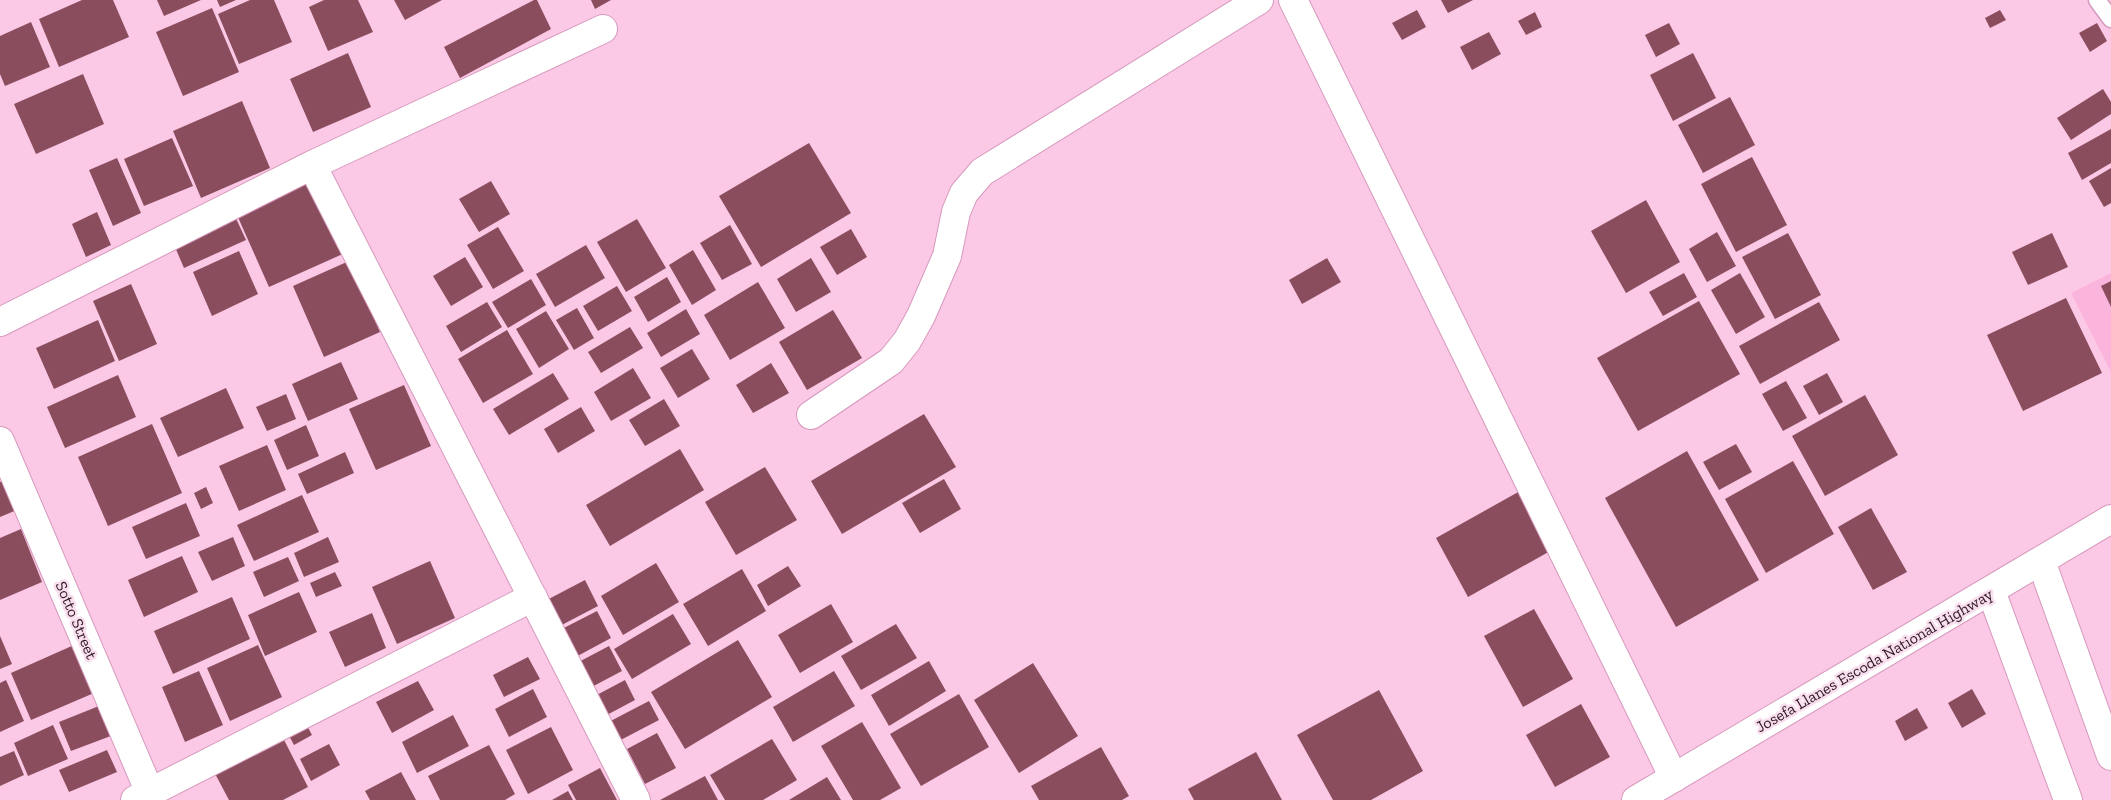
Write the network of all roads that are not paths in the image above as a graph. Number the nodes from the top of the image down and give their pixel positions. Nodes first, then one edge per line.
1 (1259, 0) edge
2 (1294, 0) edge
3 (2097, 0) edge
4 (2111, 19) edge
5 (603, 29) dead end
6 (312, 165) junction
7 (0, 322) edge
8 (811, 415) dead end
9 (0, 441) edge
10 (2111, 519) edge
11 (2041, 561) junction
12 (1991, 591) junction
13 (533, 597) junction
14 (2111, 756) edge
15 (1674, 778) junction
16 (146, 798) edge
17 (1641, 799) edge
18 (636, 800) edge
19 (2068, 800) edge

1 - 8 street
2 - 15 street
3 - 4 lane
5 - 6 street
6 - 7 street
6 - 13 street
9 - 16 street, Sotto Street
10 - 11 street, Josefa Llanes Escoda National Highway
11 - 12 street, Josefa Llanes Escoda National Highway
11 - 14 street
12 - 15 street, Josefa Llanes Escoda National Highway
12 - 19 street
13 - 16 street
13 - 18 street
15 - 17 street, Josefa Llanes Escoda National Highway

